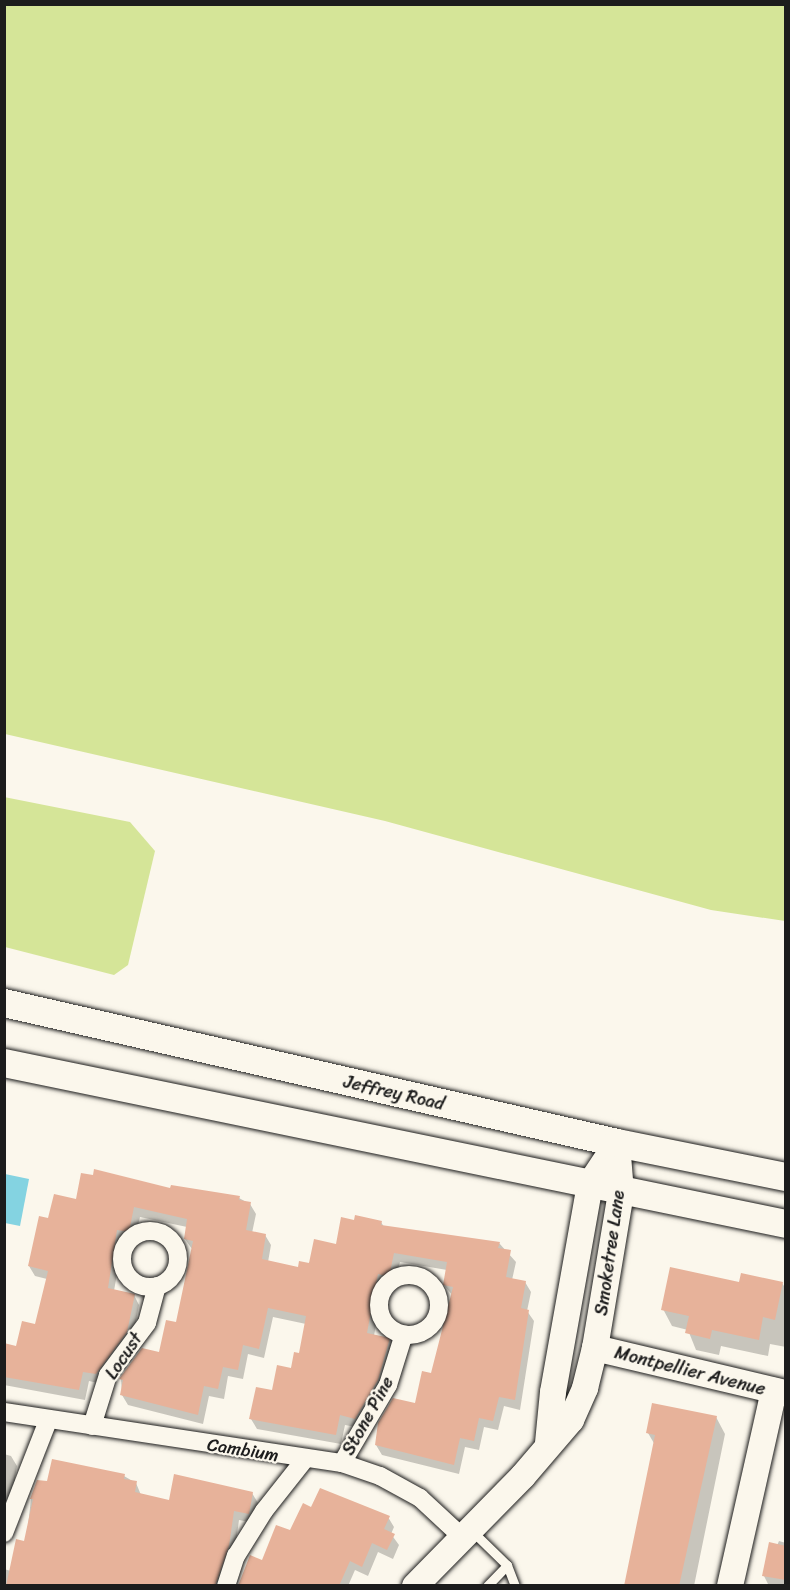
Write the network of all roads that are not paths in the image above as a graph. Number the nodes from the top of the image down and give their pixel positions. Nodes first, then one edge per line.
1 (4, 1003) edge
2 (4, 1063) edge
3 (617, 1143) junction
4 (786, 1177) edge
5 (590, 1184) junction
6 (621, 1191) junction
7 (786, 1224) edge
8 (157, 1286) dead end
9 (404, 1334) dead end
10 (595, 1348) junction
11 (780, 1392) edge
12 (4, 1412) edge
13 (48, 1421) junction
14 (92, 1426) junction
15 (548, 1443) junction
16 (305, 1460) junction
17 (342, 1463) junction
18 (465, 1532) junction
19 (4, 1533) edge
20 (507, 1565) junction
21 (226, 1586) edge
22 (415, 1586) edge
23 (487, 1586) edge
24 (515, 1586) edge
25 (730, 1586) edge

1 - 3 main road, Jeffrey Road
2 - 5 main road
3 - 4 main road, Jeffrey Road
3 - 5 street, Smoketree Lane
3 - 6 street, Smoketree Lane
5 - 6 main road
5 - 15 street, Smoketree Lane
6 - 7 main road
6 - 10 street, Smoketree Lane
8 - 14 street, Locust
9 - 17 street, Stone Pine
10 - 11 street, Montpellier Avenue
10 - 15 street, Smoketree Lane
11 - 25 street
12 - 13 street, Cambium
13 - 14 street, Cambium
13 - 19 street
14 - 16 street, Cambium
15 - 18 street, Smoketree Lane
16 - 17 street, Cambium
16 - 21 street
17 - 18 street, Cambium
18 - 20 lane
18 - 22 street, Smoketree Lane
20 - 23 lane
20 - 24 lane

